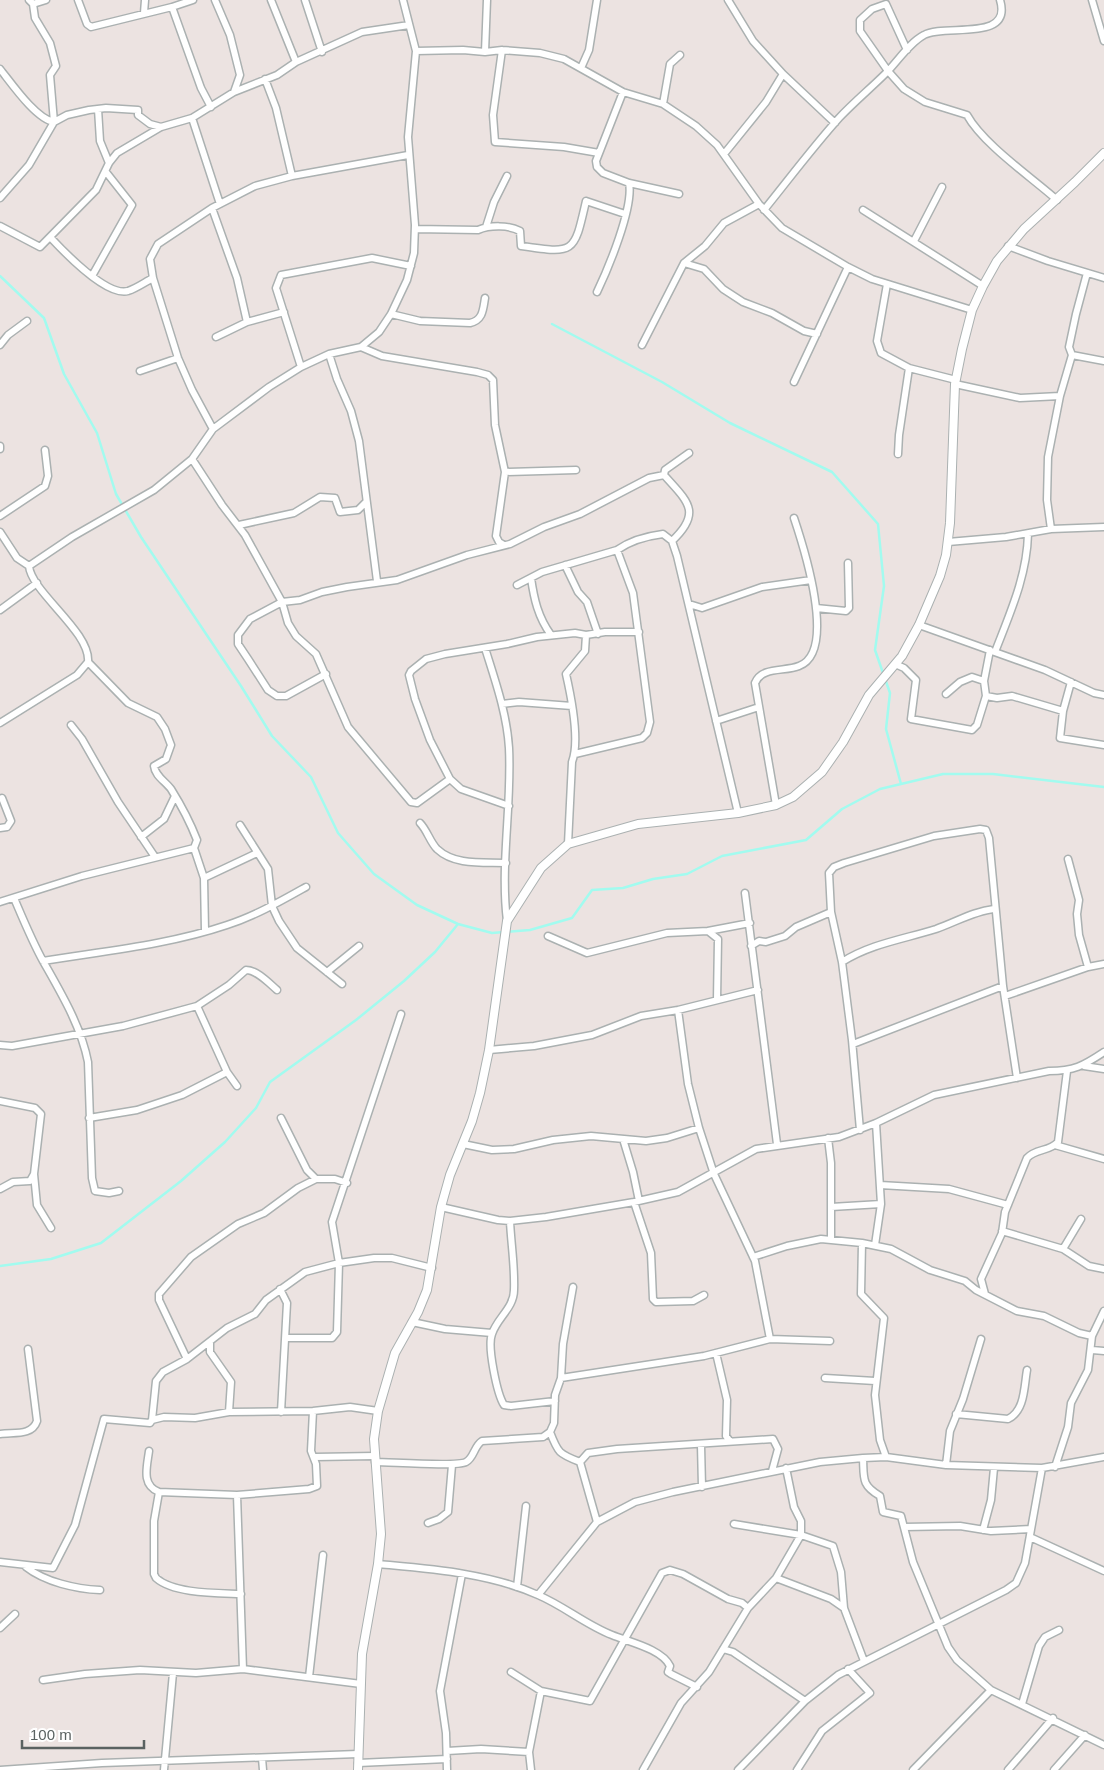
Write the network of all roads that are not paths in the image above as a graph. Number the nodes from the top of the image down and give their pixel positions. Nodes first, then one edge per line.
1 (46, 0) edge
2 (78, 0) edge
3 (145, 0) edge
4 (193, 0) edge
5 (215, 0) edge
6 (271, 0) edge
7 (305, 0) edge
8 (403, 0) edge
9 (487, 0) edge
10 (598, 0) edge
11 (728, 0) edge
12 (1000, 0) edge
13 (1092, 0) edge
14 (31, 2) edge
15 (172, 7) junction
16 (144, 13) junction
17 (409, 25) junction
18 (1104, 41) edge
19 (502, 50) junction
20 (908, 50) junction
21 (416, 51) junction
22 (322, 52) junction
23 (485, 52) junction
24 (680, 55) dead end
25 (296, 62) junction
26 (581, 68) junction
27 (0, 69) edge
28 (888, 71) junction
29 (783, 74) junction
30 (3, 78) edge
31 (265, 79) junction
32 (234, 92) junction
33 (622, 92) junction
34 (663, 104) junction
35 (211, 106) junction
36 (98, 109) junction
37 (192, 118) junction
38 (54, 122) junction
39 (835, 123) junction
40 (161, 127) junction
41 (1104, 153) edge
42 (599, 154) junction
43 (724, 154) junction
44 (408, 155) junction
45 (109, 163) junction
46 (106, 172) junction
47 (292, 176) junction
48 (507, 176) dead end
49 (629, 183) junction
50 (942, 187) dead end
51 (679, 194) dead end
52 (0, 198) edge
53 (1057, 200) junction
54 (220, 204) junction
55 (759, 204) junction
56 (212, 208) junction
57 (764, 210) junction
58 (863, 210) dead end
59 (625, 214) junction
60 (0, 226) edge
61 (486, 227) junction
62 (415, 229) junction
63 (50, 237) junction
64 (914, 241) junction
65 (1008, 246) junction
66 (684, 263) junction
67 (411, 266) junction
68 (848, 267) junction
69 (1087, 273) junction
70 (92, 276) junction
71 (153, 278) junction
72 (1104, 278) edge
73 (887, 284) junction
74 (983, 286) junction
75 (597, 292) dead end
76 (485, 298) dead end
77 (972, 310) junction
78 (284, 312) junction
79 (391, 314) junction
80 (27, 321) dead end
81 (247, 322) junction
82 (817, 334) junction
83 (216, 337) dead end
84 (0, 345) edge
85 (642, 345) dead end
86 (361, 347) junction
87 (329, 354) junction
88 (1072, 355) junction
89 (178, 358) junction
90 (1104, 361) edge
91 (300, 367) junction
92 (910, 368) junction
93 (140, 371) dead end
94 (794, 382) dead end
95 (956, 382) junction
96 (1060, 396) junction
97 (214, 429) junction
98 (45, 450) dead end
99 (689, 453) dead end
100 (898, 454) dead end
101 (192, 459) junction
102 (576, 470) dead end
103 (504, 472) junction
104 (664, 475) junction
105 (365, 503) junction
106 (0, 516) edge
107 (794, 518) dead end
108 (239, 525) junction
109 (1104, 527) edge
110 (1051, 529) junction
111 (0, 532) edge
112 (1028, 534) junction
113 (672, 541) junction
114 (948, 542) junction
115 (504, 545) junction
116 (617, 550) junction
117 (848, 563) dead end
118 (565, 565) junction
119 (30, 566) junction
120 (531, 578) junction
121 (811, 580) junction
122 (377, 581) junction
123 (37, 583) junction
124 (517, 585) dead end
125 (282, 602) junction
126 (689, 604) junction
127 (816, 608) junction
128 (0, 610) edge
129 (920, 625) junction
130 (638, 632) junction
131 (598, 634) junction
132 (551, 635) junction
133 (586, 635) junction
134 (485, 648) junction
135 (992, 651) junction
136 (88, 662) junction
137 (895, 664) junction
138 (326, 674) junction
139 (984, 681) junction
140 (1070, 682) junction
141 (946, 694) dead end
142 (1104, 695) edge
143 (986, 696) junction
144 (502, 704) junction
145 (572, 706) junction
146 (759, 707) junction
147 (1063, 711) junction
148 (716, 721) junction
149 (0, 723) edge
150 (71, 725) dead end
151 (1104, 745) edge
152 (575, 754) junction
153 (450, 780) junction
154 (175, 796) junction
155 (2, 798) dead end
156 (509, 806) junction
157 (776, 806) junction
158 (738, 813) junction
159 (420, 823) dead end
160 (240, 825) dead end
161 (0, 828) edge
162 (141, 836) junction
163 (568, 844) junction
164 (194, 848) junction
165 (257, 853) junction
166 (156, 857) junction
167 (1068, 859) dead end
168 (506, 863) junction
169 (204, 878) junction
170 (306, 887) dead end
171 (745, 893) dead end
172 (14, 898) junction
173 (0, 902) edge
174 (272, 906) junction
175 (994, 909) junction
176 (831, 912) junction
177 (507, 921) junction
178 (750, 922) junction
179 (205, 931) junction
180 (708, 931) junction
181 (548, 936) dead end
182 (359, 946) dead end
183 (751, 946) junction
184 (43, 961) junction
185 (842, 962) junction
186 (1104, 964) edge
187 (1088, 967) junction
188 (327, 972) junction
189 (342, 984) dead end
190 (1003, 986) junction
191 (277, 990) dead end
192 (758, 990) junction
193 (1005, 996) junction
194 (717, 1000) junction
195 (198, 1006) junction
196 (678, 1010) junction
197 (401, 1014) dead end
198 (80, 1033) junction
199 (853, 1044) junction
200 (0, 1046) edge
201 (489, 1050) junction
202 (1104, 1052) edge
203 (1084, 1066) junction
204 (1104, 1069) edge
205 (1067, 1071) junction
206 (227, 1072) junction
207 (1017, 1078) junction
208 (237, 1086) dead end
209 (0, 1101) edge
210 (89, 1118) junction
211 (281, 1118) dead end
212 (876, 1123) junction
213 (699, 1128) junction
214 (860, 1130) junction
215 (828, 1138) junction
216 (623, 1140) junction
217 (463, 1144) junction
218 (776, 1144) junction
219 (1055, 1145) junction
220 (1104, 1159) edge
221 (34, 1174) junction
222 (714, 1174) junction
223 (316, 1179) junction
224 (346, 1183) junction
225 (880, 1185) junction
226 (0, 1189) edge
227 (119, 1191) dead end
228 (636, 1201) junction
229 (881, 1204) junction
230 (1008, 1205) junction
231 (441, 1207) junction
232 (831, 1208) junction
233 (1081, 1219) dead end
234 (510, 1221) junction
235 (51, 1228) dead end
236 (1002, 1231) junction
237 (831, 1239) junction
238 (862, 1243) junction
239 (875, 1245) junction
240 (1063, 1249) junction
241 (753, 1258) junction
242 (339, 1263) junction
243 (432, 1268) junction
244 (1104, 1270) edge
245 (980, 1279) junction
246 (969, 1284) junction
247 (573, 1287) dead end
248 (280, 1289) junction
249 (984, 1294) junction
250 (704, 1295) dead end
251 (1104, 1311) edge
252 (412, 1322) junction
253 (492, 1333) junction
254 (1092, 1336) junction
255 (286, 1338) junction
256 (770, 1339) junction
257 (981, 1339) dead end
258 (830, 1341) dead end
259 (210, 1343) junction
260 (28, 1349) dead end
261 (1092, 1350) junction
262 (1104, 1351) edge
263 (716, 1353) junction
264 (187, 1359) junction
265 (1027, 1370) dead end
266 (561, 1378) junction
267 (825, 1378) dead end
268 (875, 1381) junction
269 (555, 1401) junction
270 (313, 1411) junction
271 (378, 1411) junction
272 (229, 1412) junction
273 (281, 1412) junction
274 (956, 1414) junction
275 (152, 1420) junction
276 (550, 1432) junction
277 (0, 1434) edge
278 (729, 1440) junction
279 (701, 1445) junction
280 (149, 1451) dead end
281 (315, 1457) junction
282 (886, 1457) junction
283 (1104, 1457) edge
284 (863, 1458) junction
285 (375, 1459) junction
286 (580, 1462) junction
287 (452, 1465) junction
288 (946, 1466) junction
289 (1056, 1467) junction
290 (786, 1468) junction
291 (994, 1468) junction
292 (1042, 1468) junction
293 (772, 1471) junction
294 (702, 1487) junction
295 (158, 1492) junction
296 (237, 1495) junction
297 (526, 1506) dead end
298 (597, 1522) junction
299 (428, 1523) dead end
300 (734, 1524) dead end
301 (904, 1527) junction
302 (1031, 1529) junction
303 (983, 1530) junction
304 (801, 1535) junction
305 (1030, 1537) junction
306 (323, 1555) dead end
307 (0, 1562) edge
308 (378, 1564) junction
309 (25, 1566) junction
310 (1104, 1571) edge
311 (462, 1574) junction
312 (776, 1578) junction
313 (516, 1587) junction
314 (100, 1590) dead end
315 (241, 1594) junction
316 (538, 1595) junction
317 (748, 1608) junction
318 (844, 1608) junction
319 (15, 1614) dead end
320 (938, 1623) junction
321 (0, 1628) edge
322 (1059, 1630) dead end
323 (625, 1639) junction
324 (723, 1649) junction
325 (864, 1661) junction
326 (243, 1668) junction
327 (848, 1669) junction
328 (511, 1672) dead end
329 (173, 1673) junction
330 (309, 1677) junction
331 (43, 1680) dead end
332 (361, 1684) junction
333 (697, 1687) junction
334 (991, 1690) junction
335 (541, 1691) junction
336 (805, 1701) junction
337 (1022, 1704) junction
338 (1053, 1718) junction
339 (1085, 1735) junction
340 (1104, 1745) edge
341 (447, 1751) junction
342 (529, 1752) junction
343 (358, 1754) junction
344 (262, 1758) junction
345 (446, 1759) junction
346 (165, 1761) junction
347 (358, 1766) edge
348 (0, 1770) edge
349 (164, 1770) edge
350 (263, 1770) edge
351 (447, 1770) edge
352 (531, 1770) edge
353 (643, 1770) edge
354 (738, 1770) edge
355 (797, 1770) edge
356 (913, 1770) edge
357 (1008, 1770) edge
358 (1054, 1770) edge

1 - 14 street
2 - 16 street
3 - 16 street
4 - 15 street
5 - 32 street
6 - 25 street
7 - 22 street
8 - 17 street
9 - 23 street
10 - 26 street
11 - 29 street
12 - 20 street
13 - 18 street
14 - 38 street
15 - 16 street
15 - 35 street
17 - 21 street
17 - 22 street
19 - 23 street
19 - 26 street
19 - 42 street
20 - 28 street
20 - 28 street
21 - 23 street
21 - 44 street
22 - 25 street
24 - 34 street
25 - 31 street
26 - 33 street
27 - 30 street
28 - 39 street
28 - 53 street
29 - 39 street
29 - 43 street
30 - 38 street
31 - 32 street
31 - 47 street
32 - 35 street
33 - 34 street
33 - 42 street
34 - 43 street
35 - 37 street
36 - 38 street
36 - 40 street
36 - 45 street
37 - 40 street
37 - 54 street
38 - 52 street
39 - 57 street
40 - 45 street
41 - 53 street
42 - 49 street
43 - 55 street
44 - 47 street
44 - 62 street
45 - 46 street
46 - 63 street
46 - 70 street
47 - 54 street
48 - 61 street
49 - 51 street
49 - 59 street
50 - 64 street
53 - 65 street
54 - 56 street
55 - 57 street
55 - 66 street
56 - 71 street
56 - 81 street
57 - 68 street
58 - 64 street
59 - 61 street
59 - 75 street
60 - 63 street
61 - 62 street
62 - 67 street
63 - 70 street
64 - 74 street
65 - 69 street
65 - 74 street
66 - 82 street
66 - 85 street
67 - 78 street
67 - 79 street
68 - 73 street
68 - 82 street
69 - 72 street
69 - 88 street
70 - 71 street
71 - 89 street
73 - 77 street
73 - 92 street
74 - 77 street
76 - 79 street
77 - 95 street
78 - 81 street
78 - 91 street
79 - 86 street
80 - 84 street
81 - 83 street
82 - 94 street
86 - 87 street
86 - 103 street
87 - 91 street
87 - 105 street
88 - 90 street
88 - 96 street
89 - 93 street
89 - 97 street
91 - 97 street
92 - 95 street
92 - 100 street
95 - 96 street
95 - 114 street
96 - 110 street
97 - 101 street
98 - 106 street
99 - 104 street
101 - 108 street
101 - 119 street
102 - 103 street
103 - 115 street
104 - 113 street
104 - 115 street
105 - 108 street
105 - 122 street
107 - 121 street
108 - 125 street
109 - 110 street
110 - 112 street
111 - 119 street
112 - 114 street
112 - 135 street
113 - 116 street
113 - 126 street
114 - 129 street
115 - 122 street
116 - 118 street
116 - 130 street
117 - 127 street
118 - 120 street
118 - 131 street
119 - 123 street
120 - 124 street
120 - 132 street
121 - 126 street
121 - 127 street
122 - 125 street
123 - 128 street
123 - 136 street
125 - 138 street
125 - 138 street
126 - 148 street
127 - 146 street
129 - 135 street
129 - 137 street
130 - 131 street
130 - 152 street
131 - 133 street
132 - 133 street
132 - 134 street
133 - 145 street
134 - 144 street
134 - 153 street
135 - 139 street
135 - 140 street
136 - 149 street
136 - 154 street
137 - 143 street
137 - 157 street
138 - 153 street
139 - 141 street
139 - 143 street
140 - 142 street
140 - 147 street
143 - 147 street
144 - 145 street
144 - 156 street
145 - 152 street
146 - 148 street
146 - 157 street
147 - 151 street
148 - 158 street
150 - 162 street
152 - 163 street
153 - 156 street
154 - 162 street
154 - 164 street
155 - 161 street
156 - 168 street
157 - 158 street
158 - 163 street
159 - 168 street
160 - 165 street
162 - 166 street
163 - 177 street
164 - 166 street
164 - 169 street
165 - 169 street
165 - 174 street
166 - 172 street
167 - 187 street
168 - 177 street
169 - 179 street
170 - 174 street
171 - 178 street
172 - 173 street
172 - 184 street
174 - 179 street
174 - 188 street
175 - 176 street
175 - 185 street
175 - 190 street
176 - 183 street
176 - 185 street
177 - 201 street
178 - 180 street
178 - 183 street
179 - 184 street
180 - 181 street
180 - 194 street
182 - 188 street
183 - 192 street
184 - 198 street
185 - 199 street
186 - 187 street
187 - 193 street
188 - 189 street
190 - 193 street
190 - 199 street
191 - 195 street
192 - 194 street
192 - 218 street
193 - 207 street
194 - 196 street
195 - 198 street
195 - 206 street
196 - 201 street
196 - 213 street
197 - 224 street
198 - 200 street
198 - 210 street
199 - 214 street
201 - 217 street
202 - 203 street
203 - 204 street
203 - 205 street
205 - 207 street
205 - 219 street
206 - 208 street
206 - 210 street
207 - 212 street
209 - 221 street
210 - 227 street
211 - 223 street
212 - 214 street
212 - 225 street
213 - 216 street
213 - 222 street
214 - 215 street
215 - 218 street
215 - 232 street
216 - 217 street
216 - 228 street
217 - 231 street
218 - 222 street
219 - 220 street
219 - 230 street
221 - 226 street
221 - 235 street
222 - 228 street
222 - 241 street
223 - 224 street
223 - 264 street
224 - 242 street
225 - 229 street
225 - 230 street
228 - 234 street
228 - 250 street
229 - 232 street
229 - 239 street
230 - 236 street
231 - 234 street
231 - 243 street
232 - 237 street
233 - 240 street
234 - 253 street
236 - 240 street
236 - 245 street
237 - 238 street
237 - 241 street
238 - 239 street
238 - 268 street
239 - 246 street
240 - 244 street
241 - 256 street
242 - 243 street
242 - 248 street
242 - 255 street
243 - 252 street
245 - 246 street
245 - 249 street
246 - 249 street
247 - 266 street
248 - 255 street
248 - 259 street
249 - 254 street
251 - 254 street
252 - 253 street
252 - 271 street
253 - 269 street
254 - 261 street
255 - 273 street
256 - 258 street
256 - 263 street
257 - 274 street
259 - 264 street
259 - 272 street
260 - 277 street
261 - 262 street
261 - 289 street
263 - 266 street
263 - 278 street
264 - 275 street
265 - 274 street
266 - 269 street
267 - 268 street
268 - 282 street
269 - 276 street
270 - 271 street
270 - 273 street
270 - 281 street
271 - 285 street
272 - 273 street
272 - 275 street
274 - 288 street
275 - 309 street
276 - 286 street
276 - 287 street
278 - 279 street
278 - 293 street
279 - 286 street
279 - 294 street
280 - 295 street
281 - 285 street
281 - 296 street
282 - 284 street
282 - 288 street
283 - 289 street
284 - 290 street
284 - 301 street
285 - 287 street
285 - 308 street
286 - 298 street
287 - 299 street
288 - 291 street
289 - 292 street
290 - 293 street
290 - 304 street
291 - 292 street
291 - 303 street
292 - 302 street
293 - 294 street
294 - 298 street
295 - 296 street
295 - 315 street
296 - 315 street
297 - 313 street
298 - 316 street
300 - 304 street
301 - 303 street
301 - 320 street
302 - 303 street
302 - 305 street
304 - 312 street
304 - 318 street
305 - 310 street
305 - 320 street
306 - 330 street
307 - 309 street
308 - 311 street
308 - 332 street
309 - 314 street
311 - 313 street
311 - 341 street
312 - 317 street
312 - 318 street
313 - 316 street
315 - 326 street
316 - 323 street
317 - 323 street
317 - 324 street
318 - 325 street
319 - 321 street
320 - 325 street
320 - 334 street
322 - 337 street
323 - 333 street
323 - 335 street
324 - 333 street
324 - 336 street
325 - 327 street
326 - 329 street
326 - 330 street
327 - 336 street
327 - 355 street
328 - 335 street
329 - 331 street
329 - 346 street
330 - 332 street
332 - 343 street
333 - 353 street
334 - 337 street
334 - 356 street
335 - 342 street
336 - 354 street
337 - 338 street
338 - 339 street
338 - 357 street
339 - 340 street
339 - 358 street
341 - 342 street
341 - 345 street
342 - 352 street
343 - 344 street
343 - 347 street
344 - 346 street
344 - 350 street
345 - 347 street
345 - 351 street
346 - 348 street
346 - 349 street

